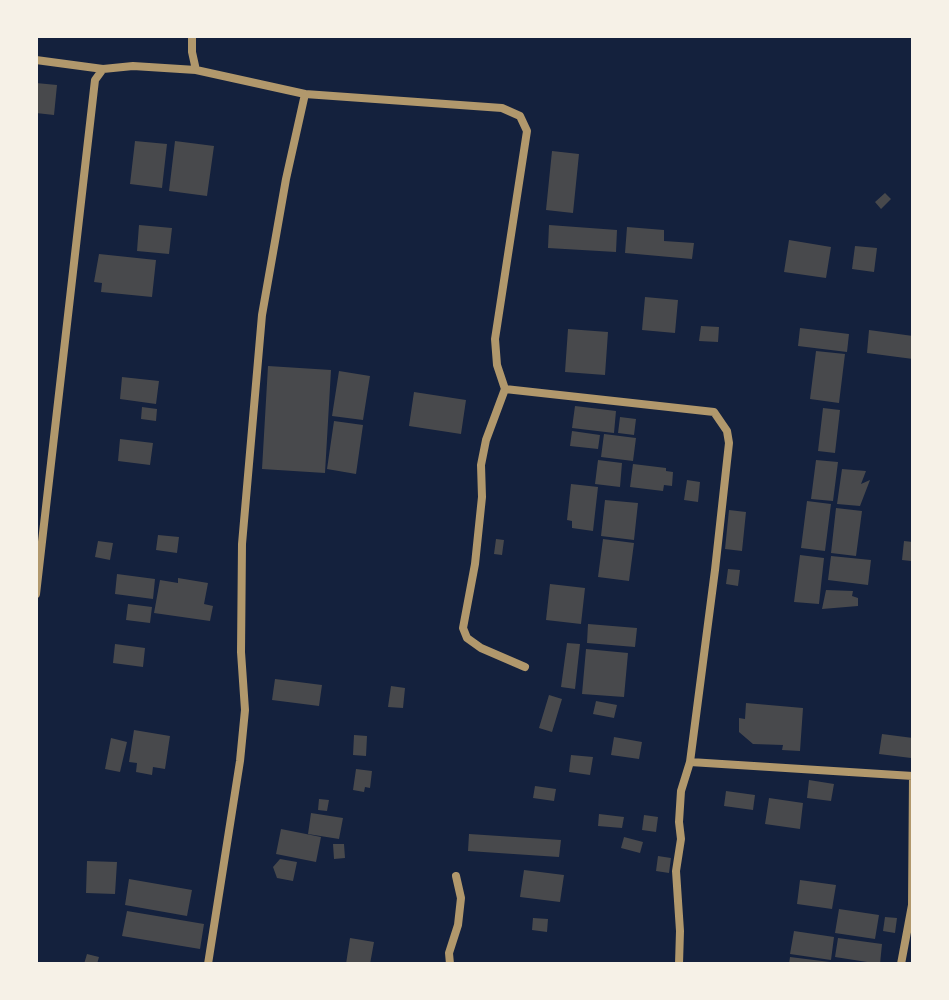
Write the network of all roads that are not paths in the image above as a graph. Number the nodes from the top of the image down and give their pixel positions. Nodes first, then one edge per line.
1 (192, 36) edge
2 (36, 60) edge
3 (103, 69) junction
4 (196, 70) junction
5 (305, 94) junction
6 (505, 389) junction
7 (36, 594) edge
8 (525, 667) dead end
9 (690, 762) junction
10 (913, 776) edge
11 (456, 876) dead end
12 (912, 905) edge
13 (208, 964) edge
14 (450, 964) edge
15 (679, 964) edge
16 (901, 964) edge

1 - 4 street
2 - 3 street
3 - 4 street
3 - 7 street
4 - 5 street
5 - 6 street
5 - 13 street
6 - 8 street
6 - 9 street
9 - 10 street
9 - 15 street
10 - 12 street
11 - 14 street
12 - 16 street

